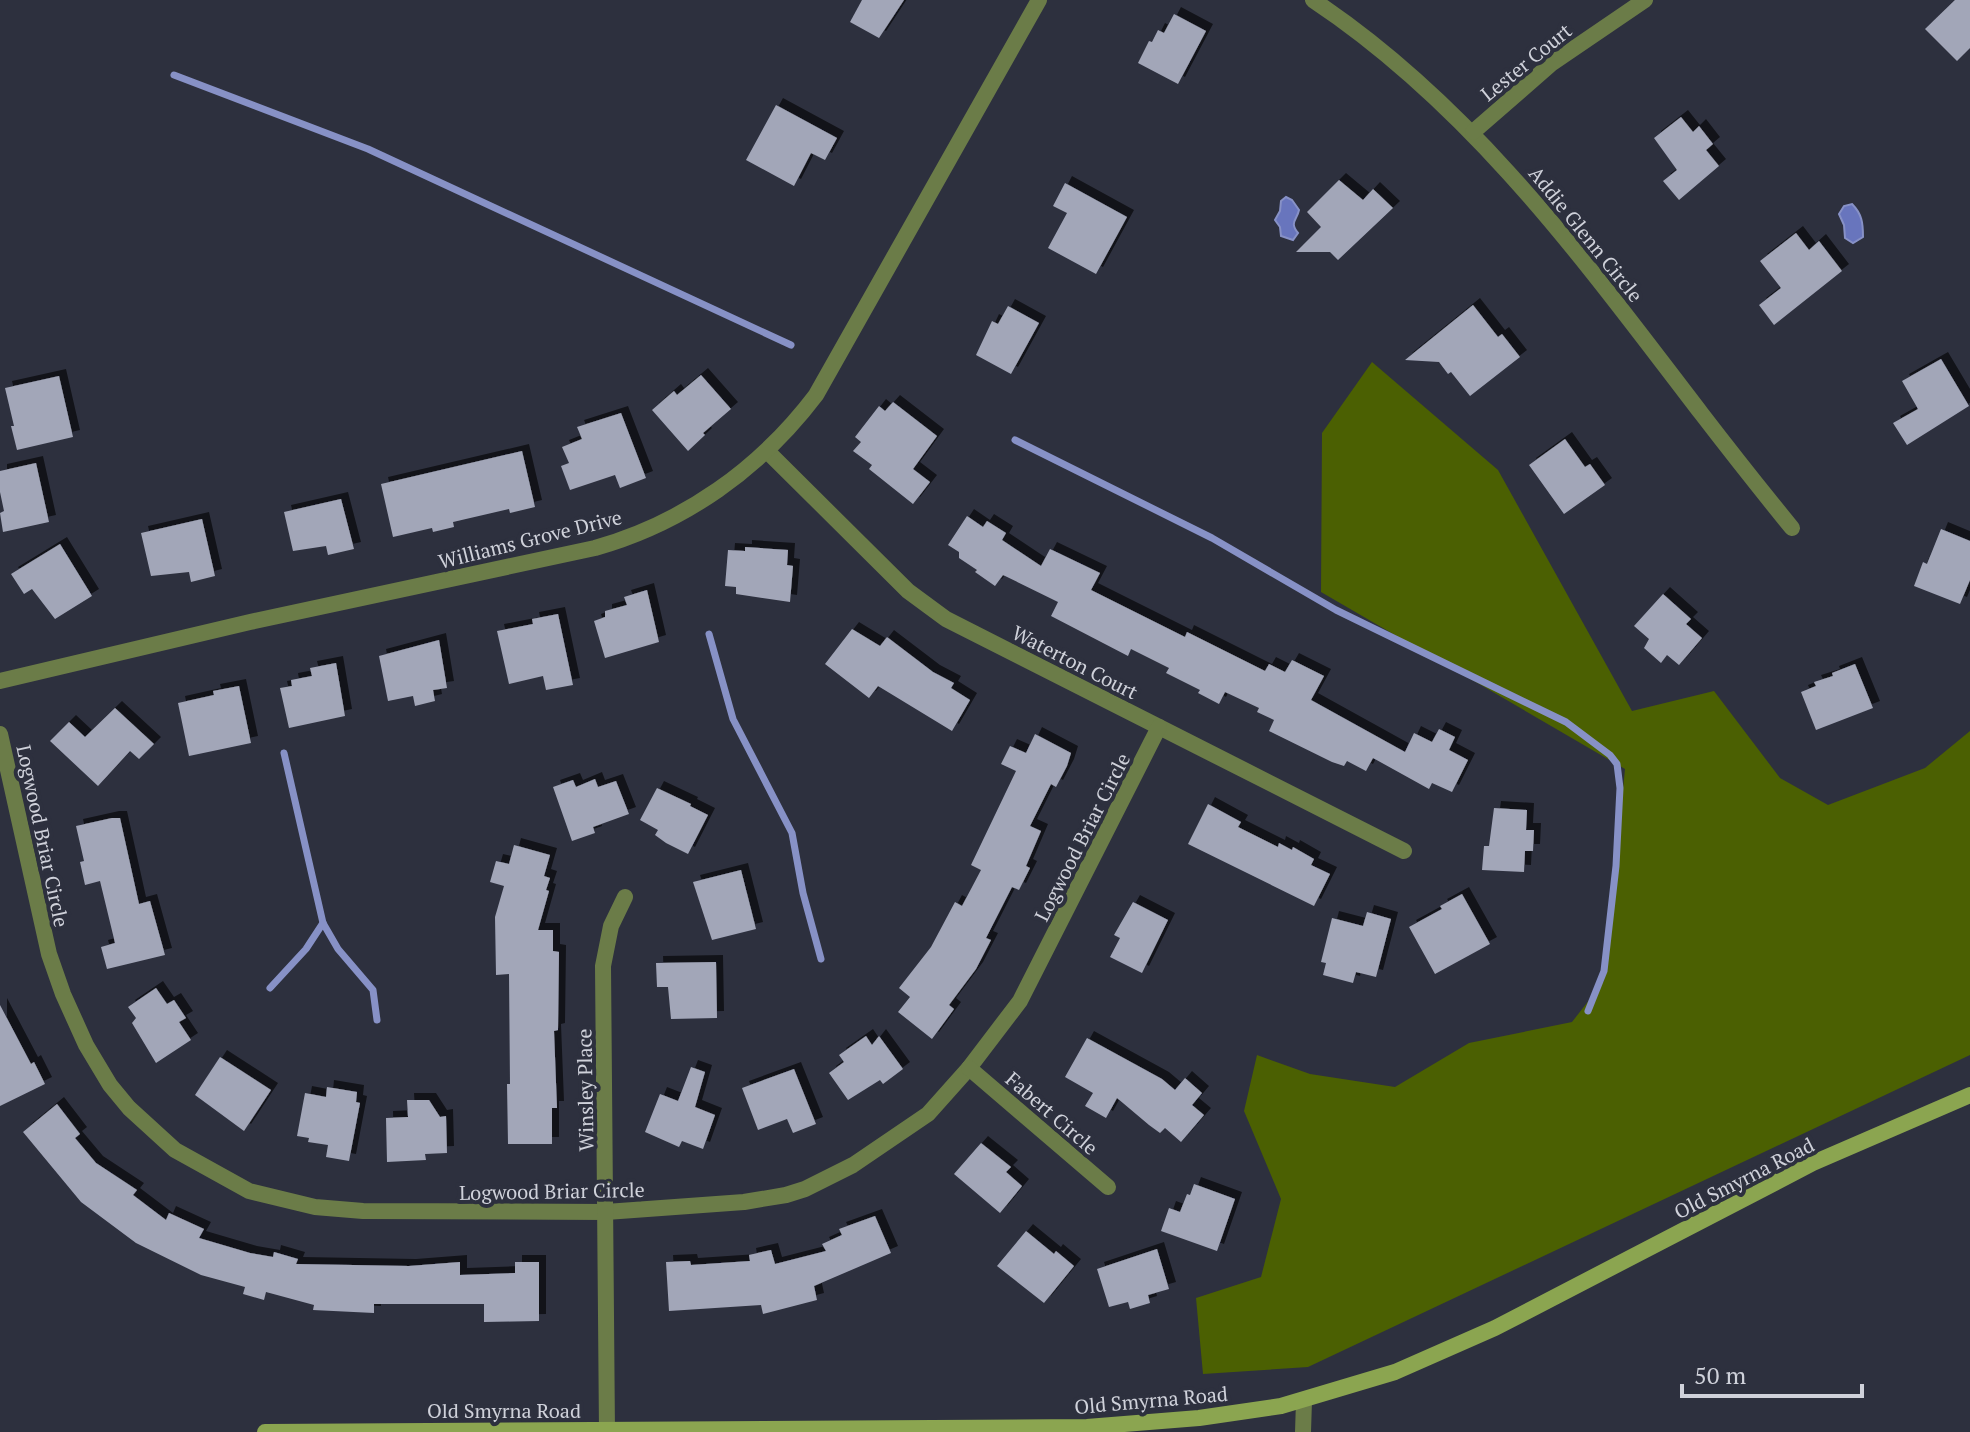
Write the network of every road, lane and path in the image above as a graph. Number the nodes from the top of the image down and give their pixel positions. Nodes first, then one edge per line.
1 (1039, 0) edge
2 (1313, 0) edge
3 (1645, 0) edge
4 (1473, 132) junction
5 (768, 452) junction
6 (1792, 528) dead end
7 (0, 681) edge
8 (1159, 727) junction
9 (0, 734) edge
10 (1404, 851) dead end
11 (625, 897) dead end
12 (969, 1068) junction
13 (1970, 1095) edge
14 (1108, 1187) dead end
15 (606, 1212) junction
16 (1304, 1401) junction
17 (607, 1431) edge
18 (265, 1432) edge
19 (1303, 1432) edge

1 - 5 street, Williams Grove Drive
2 - 4 street, Addie Glenn Circle
3 - 4 street, Lester Court
4 - 6 street, Addie Glenn Circle
5 - 7 street, Williams Grove Drive
5 - 8 street, Waterton Court
8 - 10 street, Waterton Court
8 - 12 street, Logwood Briar Circle
9 - 15 street, Logwood Briar Circle
11 - 15 street, Winsley Place
12 - 14 street, Fabert Circle
12 - 15 street, Logwood Briar Circle
13 - 16 street, Old Smyrna Road
15 - 17 street, Winsley Place
16 - 17 street, Old Smyrna Road
16 - 19 street
17 - 18 street, Old Smyrna Road

